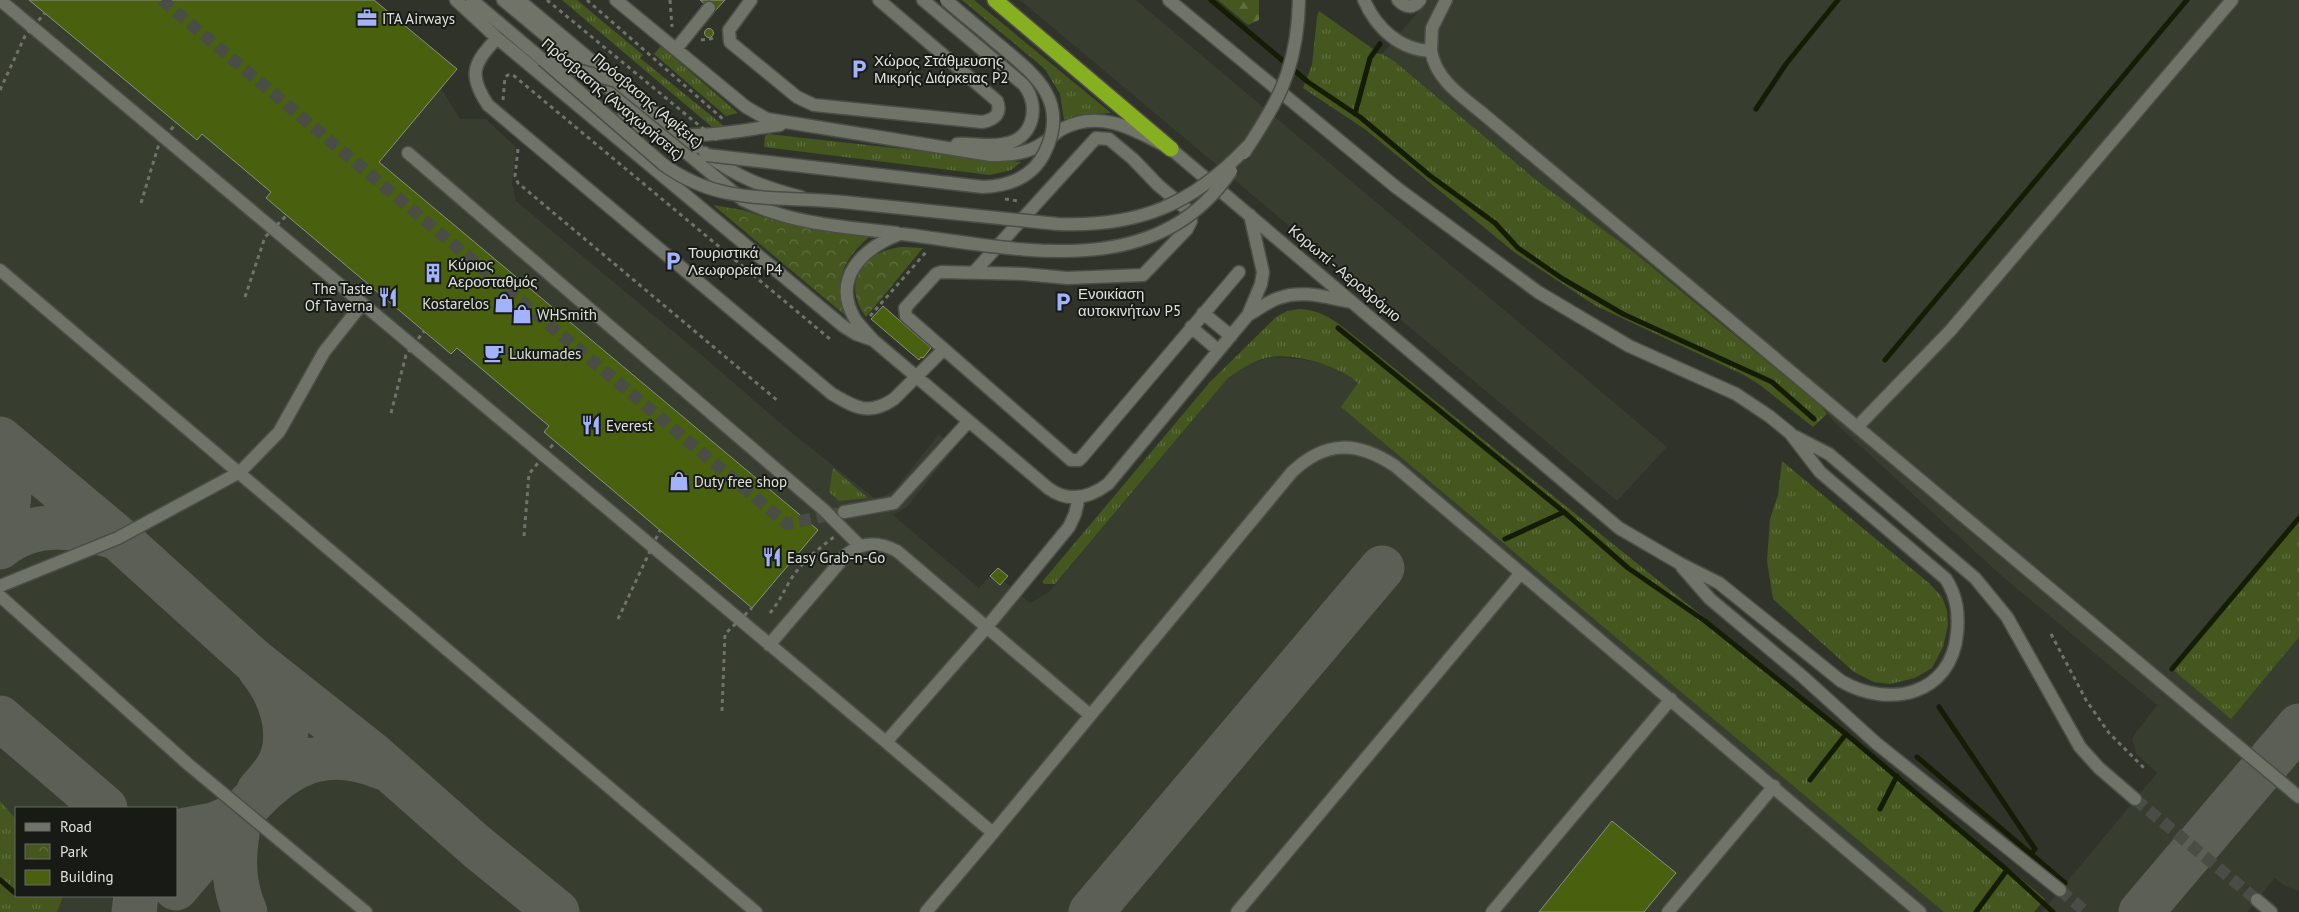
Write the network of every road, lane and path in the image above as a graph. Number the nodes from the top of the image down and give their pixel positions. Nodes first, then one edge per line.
1 (0, 0) edge
2 (456, 0) edge
3 (472, 0) edge
4 (504, 0) edge
5 (519, 0) edge
6 (547, 0) edge
7 (587, 0) edge
8 (616, 0) edge
9 (670, 0) edge
10 (751, 0) edge
11 (879, 0) edge
12 (923, 0) edge
13 (946, 0) edge
14 (995, 0) edge
15 (1169, 0) edge
16 (1299, 0) edge
17 (1364, 0) edge
18 (1398, 0) edge
19 (1420, 0) edge
20 (1446, 0) edge
21 (2232, 0) edge
22 (709, 8) dead end
23 (45, 13) dead end
24 (672, 28) dead end
25 (497, 38) junction
26 (676, 49) junction
27 (1431, 51) junction
28 (543, 60) junction
29 (616, 81) junction
30 (0, 90) edge
31 (493, 110) junction
32 (586, 111) junction
33 (731, 121) dead end
34 (176, 123) dead end
35 (792, 124) junction
36 (661, 132) junction
37 (719, 141) dead end
38 (515, 143) dead end
39 (937, 145) junction
40 (1248, 146) junction
41 (1171, 149) junction
42 (702, 151) junction
43 (408, 153) dead end
44 (807, 198) junction
45 (141, 203) dead end
46 (286, 214) dead end
47 (1250, 215) junction
48 (901, 234) junction
49 (0, 270) edge
50 (975, 272) junction
51 (1239, 272) dead end
52 (246, 297) dead end
53 (1352, 302) junction
54 (362, 304) junction
55 (1203, 313) junction
56 (1248, 315) junction
57 (1191, 327) junction
58 (424, 331) dead end
59 (1231, 336) junction
60 (830, 339) dead end
61 (873, 340) junction
62 (944, 349) junction
63 (1218, 350) junction
64 (917, 377) junction
65 (778, 401) dead end
66 (391, 413) dead end
67 (969, 421) junction
68 (1858, 426) junction
69 (1790, 433) junction
70 (555, 442) dead end
71 (240, 472) junction
72 (1079, 497) junction
73 (844, 512) tunnel mouth
74 (660, 530) dead end
75 (524, 536) dead end
76 (834, 537) dead end
77 (860, 546) junction
78 (1679, 563) junction
79 (1520, 574) junction
80 (0, 586) edge
81 (0, 596) edge
82 (752, 608) dead end
83 (770, 613) dead end
84 (618, 619) dead end
85 (986, 628) junction
86 (2051, 634) dead end
87 (770, 645) junction
88 (1671, 699) junction
89 (722, 711) dead end
90 (1090, 715) junction
91 (886, 742) junction
92 (2146, 770) dead end
93 (1774, 786) junction
94 (2299, 796) edge
95 (2135, 799) tunnel mouth
96 (993, 833) junction
97 (2060, 890) tunnel mouth
98 (2257, 900) tunnel mouth
99 (366, 912) edge
100 (756, 912) edge
101 (926, 912) edge
102 (1237, 912) edge
103 (1492, 912) edge
104 (1668, 912) edge
105 (1920, 912) edge
106 (2271, 912) edge

1 - 54 street
2 - 25 street
3 - 28 street, Πρόσβασης (Αναχωρήσεις)
4 - 36 street, Πρόσβασης (Αφίξεις)
5 - 29 street, Πρόσβασης (Αναχωρήσεις)
6 - 37 path, bridge
7 - 33 path
8 - 26 street
9 - 24 path
10 - 11 street
12 - 39 street
13 - 42 street, bridge
14 - 41 highway, Κορωπί - Αεροδρόμιο
15 - 69 street
16 - 40 street, bridge
17 - 27 street
18 - 19 street
20 - 27 street
21 - 68 street
22 - 26 street
23 - 30 path, bridge
25 - 31 street
25 - 32 street
26 - 35 street
27 - 68 street
28 - 29 street, bridge
28 - 44 street, Πρόσβασης (Αναχωρήσεις), bridge
29 - 42 street, Πρόσβασης (Αναχωρήσεις), bridge
31 - 60 path
31 - 64 street
32 - 36 street
32 - 61 street
34 - 45 path, bridge
35 - 36 street
35 - 39 street
36 - 48 street, Πρόσβασης (Αφίξεις)
38 - 65 path
39 - 41 street
40 - 44 street, bridge
40 - 48 street, Πρόσβασης (Αφίξεις), bridge
41 - 47 street, Κορωπί - Αεροδρόμιο
42 - 44 street, Πρόσβασης (Αναχωρήσεις), bridge
43 - 77 street
46 - 52 path, bridge
47 - 53 street, Κορωπί - Αεροδρόμιο
47 - 56 street
48 - 61 street
49 - 71 street
50 - 50 street
50 - 62 street
51 - 55 street
53 - 56 street
53 - 78 street, Κορωπί - Αεροδρόμιο
54 - 71 street
54 - 87 street
55 - 57 street
55 - 59 street
56 - 59 street
57 - 62 street
57 - 63 street
58 - 66 path, bridge
59 - 63 street
61 - 64 street
62 - 64 street
63 - 72 street
64 - 67 street
67 - 72 street
67 - 73 street
68 - 94 street
69 - 78 street, Κορωπί - Αεροδρόμιο
69 - 95 street
70 - 75 path, bridge
71 - 80 street
71 - 100 street
72 - 85 street
74 - 84 path, bridge
76 - 83 path
77 - 85 street
77 - 87 street
78 - 97 street
79 - 88 street
79 - 90 street
79 - 102 street
81 - 99 street
82 - 89 path, bridge
85 - 90 street
85 - 91 street
86 - 92 path
87 - 91 street
88 - 93 street
88 - 103 street
90 - 96 street
91 - 96 street
93 - 104 street
93 - 105 street
96 - 101 street
98 - 106 street

